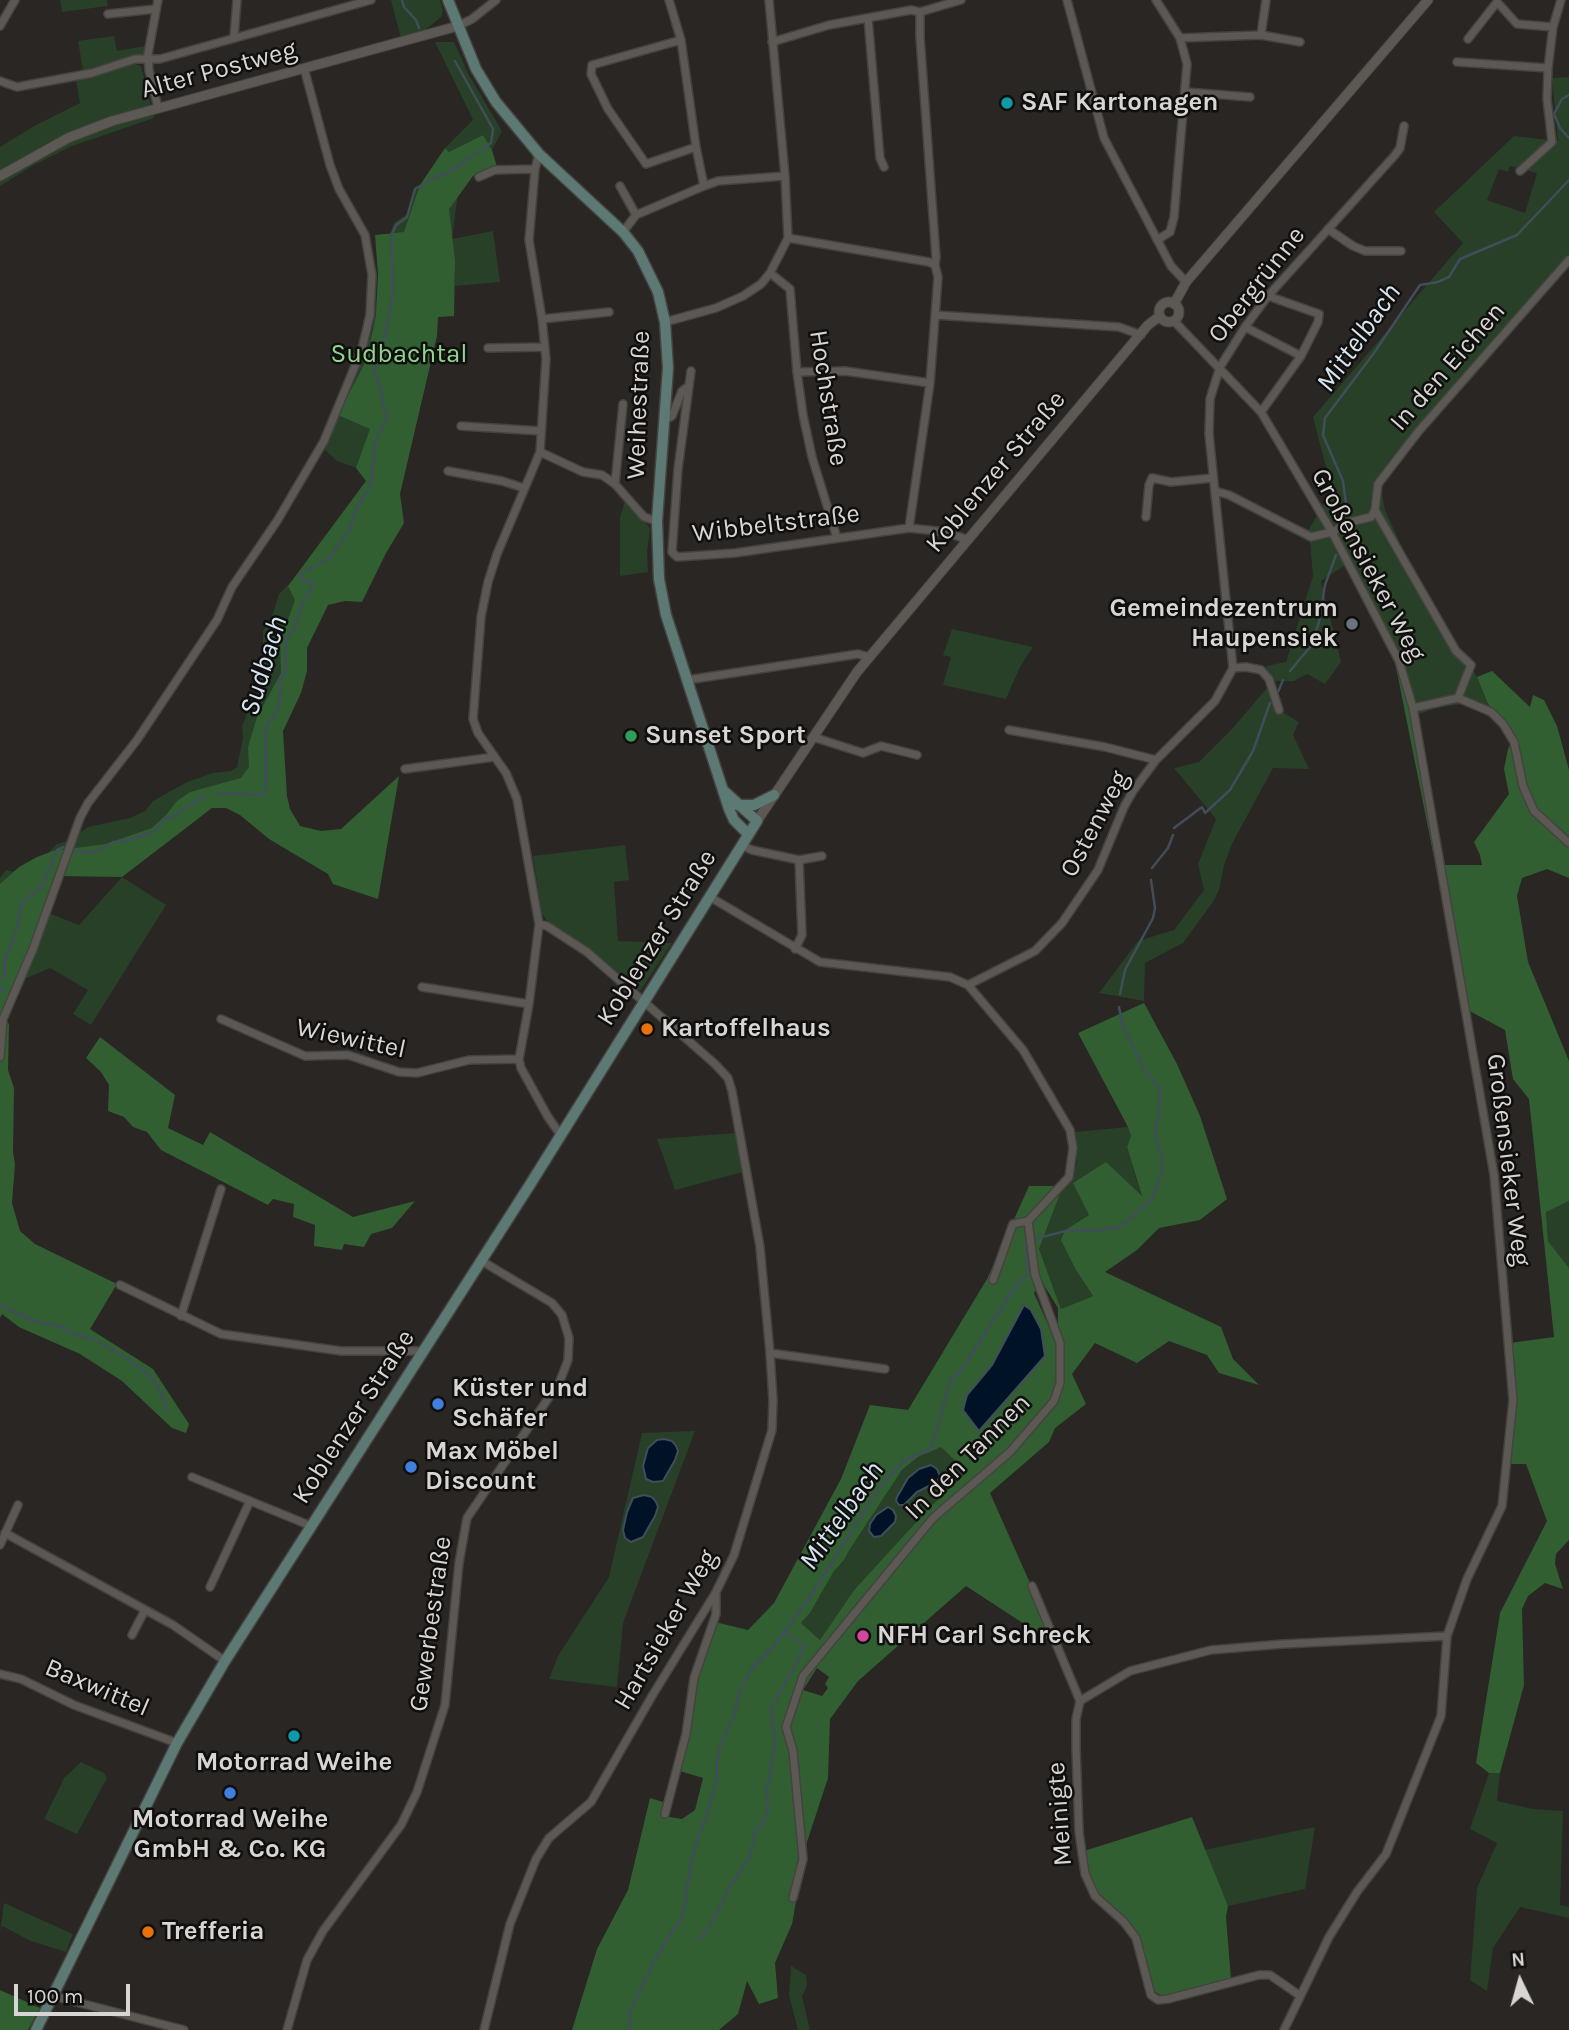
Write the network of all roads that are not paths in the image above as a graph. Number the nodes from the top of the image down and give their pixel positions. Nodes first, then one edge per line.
1 (15, 0) edge
2 (158, 0) edge
3 (237, 0) edge
4 (371, 0) edge
5 (448, 0) edge
6 (496, 0) edge
7 (669, 0) edge
8 (769, 0) edge
9 (961, 0) edge
10 (1067, 0) edge
11 (1156, 0) edge
12 (1266, 0) edge
13 (1428, 0) edge
14 (1561, 0) edge
15 (156, 9) junction
16 (924, 10) junction
17 (108, 14) dead end
18 (868, 18) junction
19 (0, 26) edge
20 (458, 26) junction
21 (1553, 27) junction
22 (1261, 35) junction
23 (234, 37) junction
24 (1180, 38) junction
25 (1468, 39) dead end
26 (681, 40) junction
27 (1300, 41) dead end
28 (772, 42) junction
29 (148, 59) junction
30 (1457, 62) dead end
31 (304, 68) junction
32 (1548, 68) junction
33 (0, 81) edge
34 (1186, 92) junction
35 (1251, 97) dead end
36 (158, 108) junction
37 (1404, 126) dead end
38 (696, 146) junction
39 (539, 155) junction
40 (884, 167) dead end
41 (536, 169) junction
42 (1520, 171) dead end
43 (0, 176) edge
44 (785, 176) junction
45 (479, 177) dead end
46 (620, 186) dead end
47 (704, 186) junction
48 (636, 215) junction
49 (1328, 229) junction
50 (623, 232) junction
51 (789, 239) junction
52 (1157, 240) junction
53 (1401, 251) dead end
54 (1569, 260) edge
55 (935, 265) junction
56 (770, 273) junction
57 (1186, 282) junction
58 (1268, 296) junction
59 (1174, 304) junction
60 (609, 312) dead end
61 (935, 315) junction
62 (542, 319) junction
63 (1166, 319) junction
64 (665, 321) junction
65 (1245, 327) junction
66 (1141, 335) junction
67 (545, 347) junction
68 (488, 348) dead end
69 (1301, 356) junction
70 (1220, 367) junction
71 (691, 371) dead end
72 (797, 372) junction
73 (930, 383) junction
74 (689, 386) junction
75 (623, 404) dead end
76 (1261, 412) junction
77 (664, 420) junction
78 (460, 426) dead end
79 (541, 431) junction
80 (540, 452) junction
81 (449, 471) dead end
82 (1213, 478) junction
83 (615, 484) junction
84 (524, 488) junction
85 (1215, 491) junction
86 (1376, 510) junction
87 (1146, 517) dead end
88 (657, 521) junction
89 (909, 528) junction
90 (1332, 532) junction
91 (837, 538) junction
92 (968, 540) junction
93 (869, 657) junction
94 (1233, 668) junction
95 (687, 680) junction
96 (1458, 698) junction
97 (1413, 708) junction
98 (1279, 710) dead end
99 (1009, 730) dead end
100 (813, 737) junction
101 (917, 755) dead end
102 (494, 757) junction
103 (1156, 760) junction
104 (405, 769) dead end
105 (724, 790) junction
106 (774, 795) junction
107 (737, 805) junction
108 (757, 821) junction
109 (748, 834) junction
110 (1569, 843) edge
111 (741, 845) junction
112 (822, 856) dead end
113 (799, 860) junction
114 (709, 897) junction
115 (539, 924) junction
116 (795, 949) junction
117 (968, 985) junction
118 (422, 987) dead end
119 (644, 1002) junction
120 (529, 1004) junction
121 (221, 1019) dead end
122 (0, 1056) edge
123 (519, 1059) junction
124 (560, 1133) junction
125 (221, 1189) dead end
126 (1028, 1221) junction
127 (480, 1260) junction
128 (993, 1280) dead end
129 (120, 1284) dead end
130 (181, 1316) junction
131 (424, 1351) junction
132 (770, 1353) junction
133 (885, 1368) dead end
134 (192, 1477) dead end
135 (250, 1502) junction
136 (18, 1505) dead end
137 (311, 1526) junction
138 (5, 1533) junction
139 (0, 1545) edge
140 (1032, 1586) dead end
141 (211, 1587) dead end
142 (716, 1592) junction
143 (145, 1610) junction
144 (132, 1635) dead end
145 (1447, 1636) junction
146 (225, 1661) junction
147 (0, 1674) edge
148 (1080, 1701) junction
149 (177, 1743) junction
150 (665, 1814) dead end
151 (793, 1898) dead end
152 (1299, 1995) junction
153 (53, 1996) junction
154 (36, 2030) edge
155 (184, 2030) edge
156 (286, 2030) edge
157 (484, 2030) edge
158 (1284, 2030) edge

1 - 19 street
2 - 15 street
3 - 23 street
4 - 23 street
5 - 20 main road, Weihestraße
6 - 20 street
7 - 26 street
8 - 28 street
9 - 16 street
10 - 52 street
11 - 24 street
12 - 22 street
13 - 57 street
14 - 21 street
15 - 17 street
15 - 29 street
16 - 18 street
16 - 55 street
18 - 28 street
18 - 40 street
20 - 31 street, Alter Postweg
20 - 39 main road, Weihestraße
21 - 25 street
21 - 32 street
22 - 24 street
22 - 27 street
23 - 29 street
24 - 34 street
26 - 38 street
26 - 38 street
28 - 44 street
29 - 33 street
29 - 36 street
30 - 32 street
31 - 36 street, Alter Postweg
31 - 122 street
32 - 42 street
34 - 35 street
34 - 52 street
36 - 43 street, Alter Postweg
37 - 49 street, Obergrünne
38 - 47 street
39 - 41 street
39 - 50 main road, Weihestraße
41 - 45 street
41 - 62 street
44 - 47 street
44 - 51 street
46 - 48 street
47 - 48 street
48 - 50 street
49 - 53 street, Obergrünne
49 - 58 street, Obergrünne
50 - 64 main road, Weihestraße
51 - 55 street
51 - 56 street
52 - 57 street
54 - 86 street, In den Eichen
55 - 61 street
56 - 64 street
56 - 72 street, Hochstraße
57 - 59 street
58 - 65 street, Obergrünne
58 - 69 street
59 - 63 street
59 - 63 street, Koblenzer Straße
60 - 62 street
61 - 66 street
61 - 73 street
62 - 67 street
63 - 66 street, Koblenzer Straße
63 - 70 street, Großensieker Weg
64 - 77 main road, Weihestraße
65 - 69 street
65 - 70 street, Obergrünne
66 - 92 street, Koblenzer Straße
67 - 68 street
67 - 79 street
69 - 76 street
70 - 76 street, Großensieker Weg
70 - 82 street
71 - 74 street, Wibbeltstraße
72 - 73 street
72 - 91 street, Hochstraße
73 - 89 street
74 - 77 street, Wibbeltstraße
74 - 91 street, Wibbeltstraße
75 - 83 street
76 - 90 street, Großensieker Weg
77 - 88 main road, Weihestraße
78 - 79 street
79 - 80 street
80 - 83 street
80 - 84 street
81 - 84 street
82 - 85 street
82 - 87 street
83 - 88 street
84 - 102 street
85 - 90 street
85 - 94 street
86 - 90 street
86 - 96 street
88 - 95 main road, Weihestraße
89 - 91 street, Wibbeltstraße
89 - 92 street, Wibbeltstraße
90 - 97 street, Großensieker Weg
92 - 93 street, Koblenzer Straße
93 - 95 street
93 - 100 street, Koblenzer Straße
94 - 98 street
94 - 103 street, Ostenweg
95 - 105 main road, Weihestraße
96 - 97 street
96 - 110 street
97 - 145 street, Großensieker Weg
99 - 103 street
100 - 101 street
100 - 106 street, Koblenzer Straße
102 - 104 street
102 - 115 street
103 - 117 street, Ostenweg
105 - 107 main road, Weihestraße
105 - 109 main road, Weihestraße
106 - 107 main road
106 - 108 street, Koblenzer Straße
107 - 108 main road, Weihestraße
108 - 109 main road, Koblenzer Straße
109 - 111 main road, Koblenzer Straße
111 - 113 street, Koblenzer Straße
111 - 114 main road, Koblenzer Straße
112 - 113 street, Koblenzer Straße
113 - 116 street
114 - 116 street
114 - 119 main road, Koblenzer Straße
115 - 119 street, Hartsieker Weg
115 - 120 street
116 - 117 street
117 - 126 street
118 - 120 street
119 - 124 main road, Koblenzer Straße
119 - 132 street, Hartsieker Weg
120 - 123 street
121 - 123 street, Wiewittel
123 - 124 street
124 - 127 main road, Koblenzer Straße
125 - 130 street
126 - 128 street
126 - 151 street, In den Tannen
127 - 131 main road, Koblenzer Straße
127 - 156 street, Gewerbestraße
129 - 130 street
130 - 131 street
131 - 137 main road, Koblenzer Straße
132 - 133 street
132 - 142 street, Hartsieker Weg
134 - 135 street
135 - 137 street
135 - 141 street
136 - 138 street
137 - 146 main road, Koblenzer Straße
138 - 139 street
138 - 143 street
140 - 148 street, Meinigte
142 - 150 street
142 - 157 street, Hartsieker Weg
143 - 144 street
143 - 146 street
145 - 148 street
145 - 152 street, Großensieker Weg
146 - 149 main road, Koblenzer Straße
147 - 149 street, Baxwittel
148 - 152 street, Meinigte
149 - 153 main road, Koblenzer Straße
152 - 158 street, Großensieker Weg
153 - 154 main road, Koblenzer Straße
153 - 155 street

